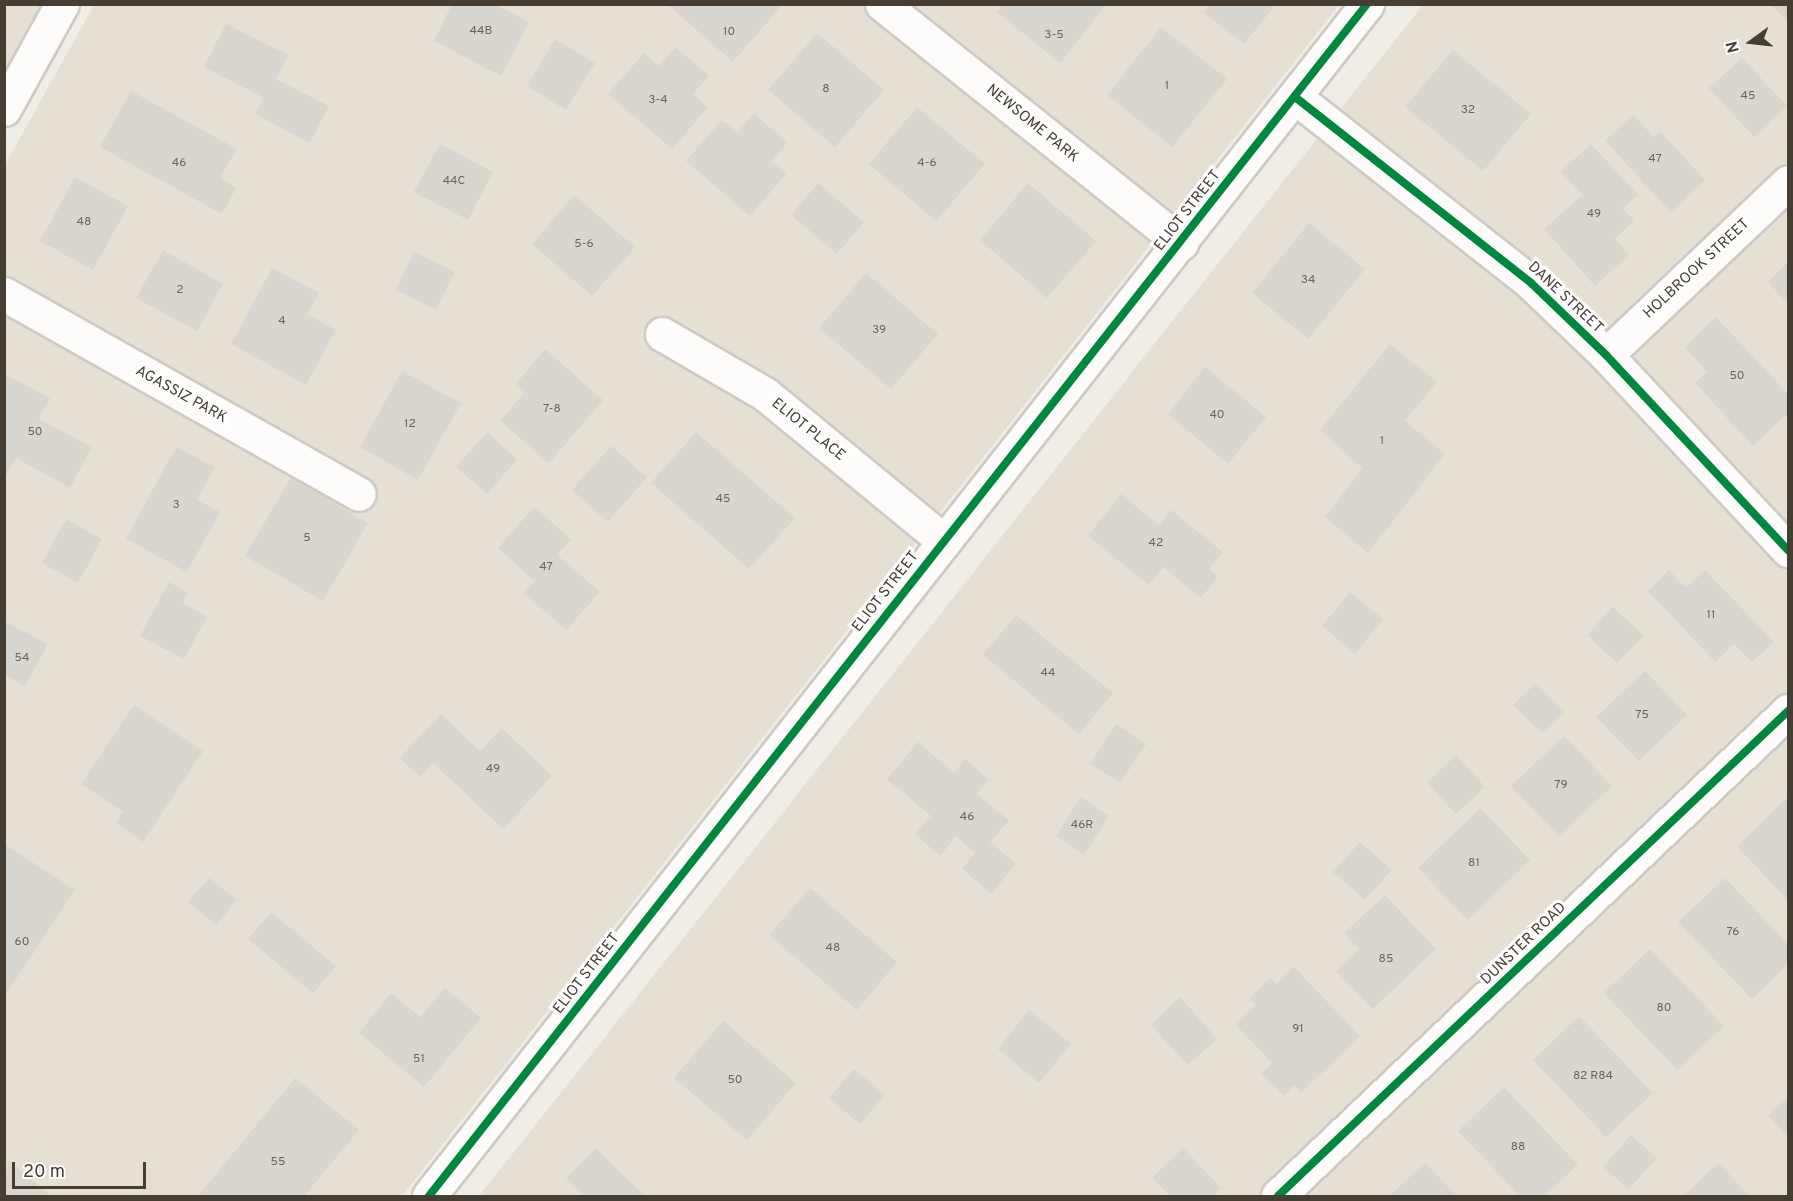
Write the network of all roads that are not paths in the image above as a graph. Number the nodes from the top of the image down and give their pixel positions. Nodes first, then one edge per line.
1 (62, 4) edge
2 (882, 4) edge
3 (1367, 4) edge
4 (1295, 97) junction
5 (4, 109) edge
6 (1788, 182) edge
7 (1181, 243) junction
8 (4, 294) edge
9 (663, 334) dead end
10 (1606, 355) junction
11 (359, 494) dead end
12 (944, 541) junction
13 (1788, 550) edge
14 (1788, 711) edge
15 (429, 1197) edge
16 (1278, 1197) edge

1 - 5 street
2 - 7 street, NEWSOME PARK
3 - 4 street, ELIOT STREET
4 - 7 street, ELIOT STREET
4 - 10 street, DANE STREET
6 - 10 street, HOLBROOK STREET
7 - 12 street, ELIOT STREET
8 - 11 street, AGASSIZ PARK
9 - 12 street, ELIOT PLACE
10 - 13 street, DANE STREET
12 - 15 street, ELIOT STREET
14 - 16 street, DUNSTER ROAD

